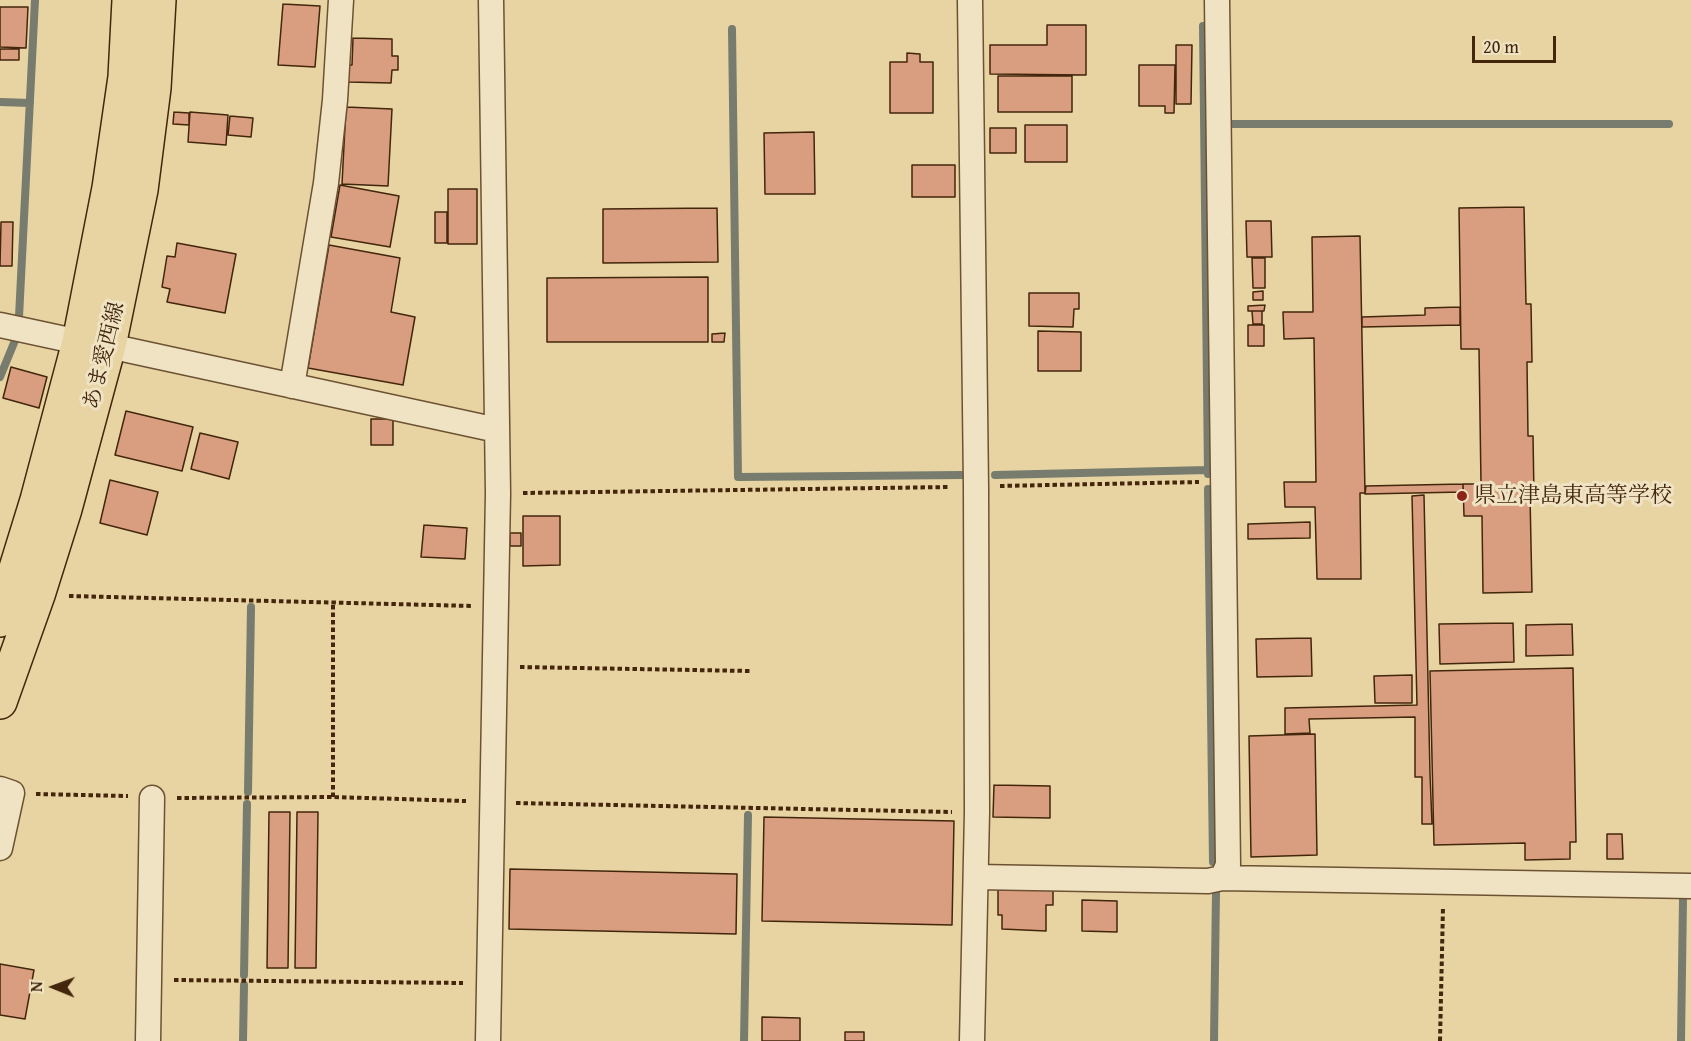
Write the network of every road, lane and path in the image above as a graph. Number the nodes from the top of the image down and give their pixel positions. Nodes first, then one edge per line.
1 (129, 0) edge
2 (159, 0) edge
3 (341, 0) edge
4 (491, 0) edge
5 (970, 0) edge
6 (1217, 0) edge
7 (0, 325) edge
8 (94, 344) junction
9 (292, 386) junction
10 (497, 430) junction
11 (1221, 482) junction
12 (976, 487) junction
13 (498, 493) junction
14 (38, 595) junction
15 (333, 602) junction
16 (496, 607) junction
17 (0, 620) edge
18 (495, 666) junction
19 (750, 671) dead end
20 (0, 702) edge
21 (6, 791) edge
22 (333, 797) junction
23 (152, 798) junction
24 (492, 802) junction
25 (977, 812) junction
26 (0, 848) edge
27 (976, 877) junction
28 (1222, 878) junction
29 (1444, 881) junction
30 (1691, 886) edge
31 (149, 980) junction
32 (489, 983) junction
33 (148, 1041) edge
34 (488, 1041) edge
35 (972, 1041) edge
36 (1440, 1041) edge

1 - 8 main road, あま愛西線
2 - 8 main road, あま愛西線
3 - 9 street
4 - 10 street
5 - 12 street
6 - 11 street
7 - 8 street
8 - 9 street
8 - 14 main road, あま愛西線
8 - 17 main road, あま愛西線
9 - 10 street
10 - 13 street
11 - 12 path
11 - 28 street
12 - 13 path
12 - 25 street
13 - 16 street
14 - 15 path
14 - 20 main road, あま愛西線
15 - 16 path
15 - 22 path
16 - 18 street
18 - 19 path
18 - 24 street
21 - 23 path
21 - 26 street
22 - 23 path
22 - 24 path
23 - 31 street
24 - 25 path
24 - 32 street
25 - 27 street
27 - 28 street
27 - 35 street
28 - 29 street
29 - 30 street
29 - 36 path
31 - 32 path
31 - 33 street
32 - 34 street

